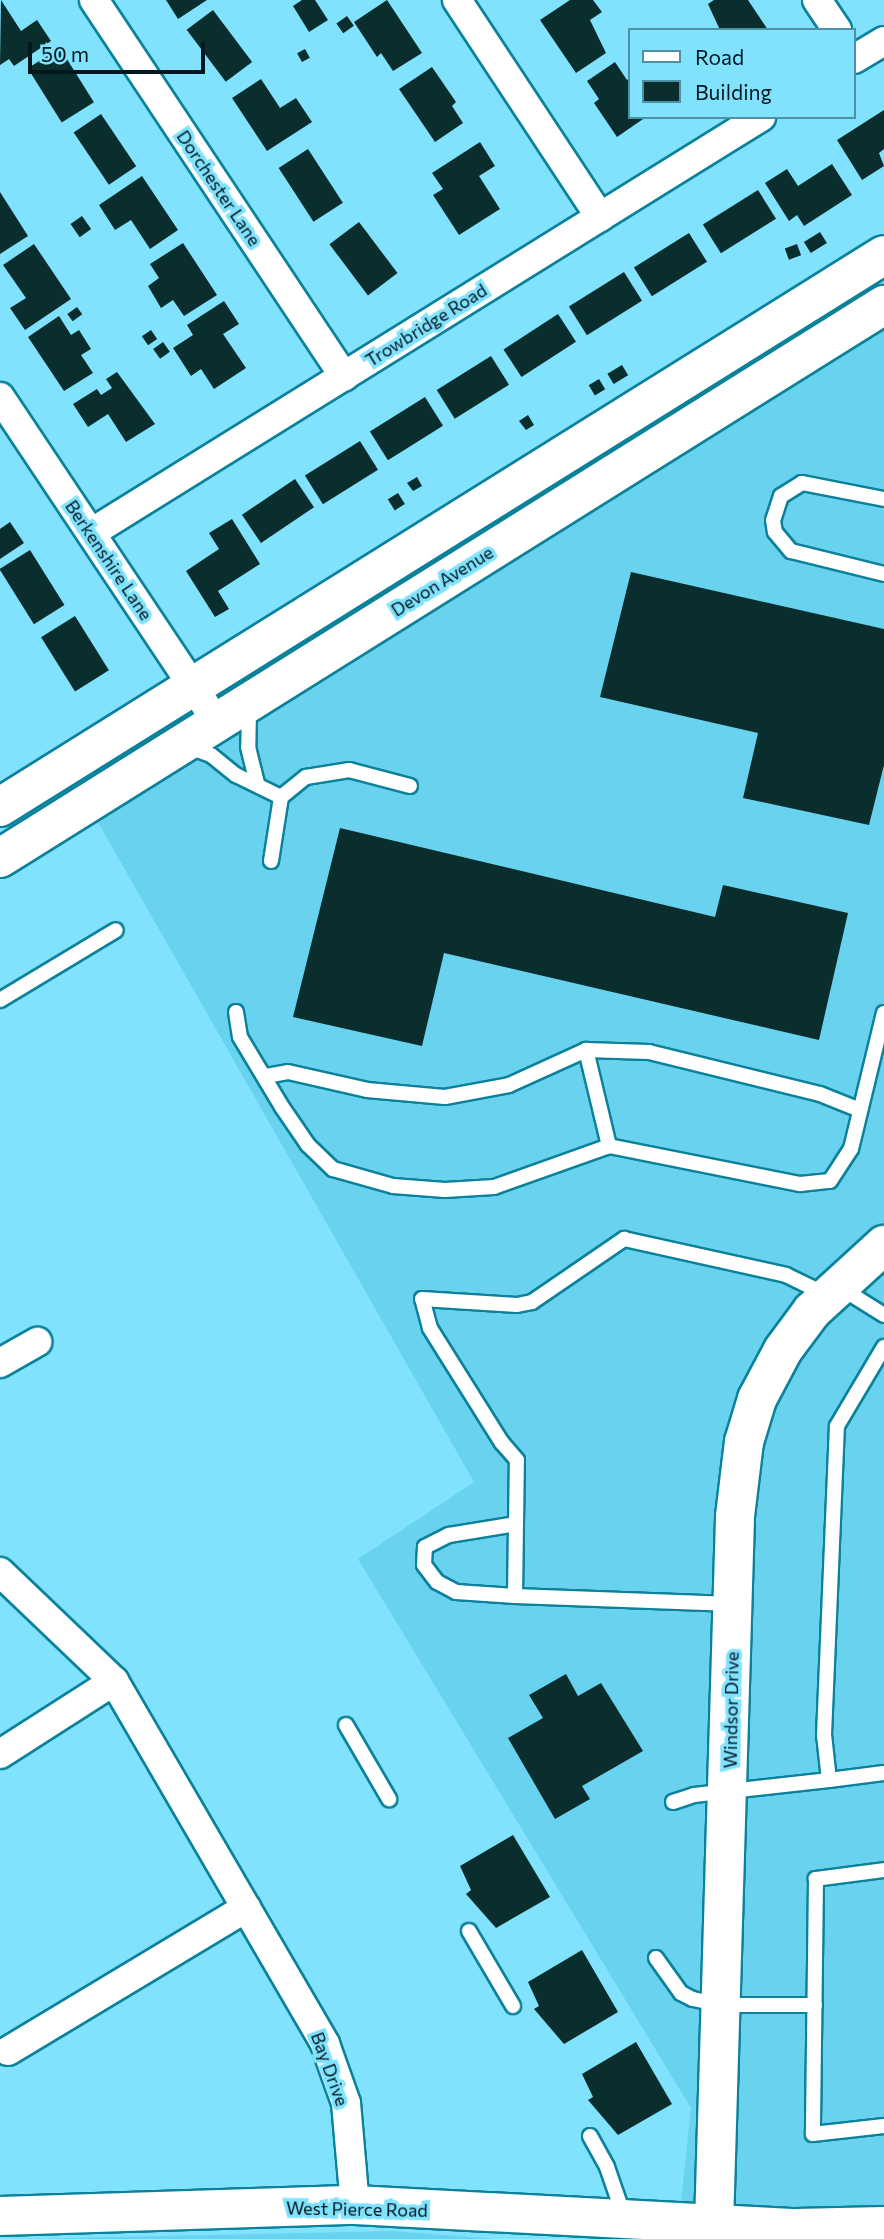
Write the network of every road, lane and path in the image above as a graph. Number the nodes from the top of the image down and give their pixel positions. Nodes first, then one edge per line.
1 (94, 0) edge
2 (457, 0) edge
3 (817, 0) edge
4 (835, 28) edge
5 (884, 41) edge
6 (856, 57) edge
7 (758, 119) edge
8 (600, 217) junction
9 (884, 255) edge
10 (884, 305) edge
11 (344, 376) junction
12 (0, 397) edge
13 (884, 499) edge
14 (91, 533) junction
15 (884, 574) edge
16 (193, 686) junction
17 (249, 702) junction
18 (217, 722) junction
19 (182, 745) junction
20 (257, 782) junction
21 (410, 786) dead end
22 (281, 797) junction
23 (0, 807) edge
24 (0, 858) edge
25 (271, 861) dead end
26 (116, 930) dead end
27 (0, 1000) edge
28 (236, 1012) dead end
29 (884, 1013) edge
30 (586, 1050) junction
31 (267, 1076) junction
32 (860, 1110) junction
33 (609, 1146) junction
34 (884, 1245) edge
35 (834, 1291) junction
36 (884, 1315) edge
37 (37, 1342) dead end
38 (884, 1347) edge
39 (0, 1363) edge
40 (516, 1524) junction
41 (0, 1572) edge
42 (515, 1596) junction
43 (733, 1605) junction
44 (114, 1681) junction
45 (346, 1725) dead end
46 (0, 1754) edge
47 (884, 1773) edge
48 (829, 1780) junction
49 (730, 1793) junction
50 (389, 1799) dead end
51 (673, 1802) dead end
52 (884, 1870) edge
53 (246, 1908) junction
54 (470, 1931) dead end
55 (656, 1958) dead end
56 (722, 2005) junction
57 (815, 2005) junction
58 (513, 2006) dead end
59 (8, 2051) dead end
60 (884, 2126) edge
61 (590, 2136) dead end
62 (355, 2206) junction
63 (626, 2220) junction
64 (6, 2224) edge
65 (884, 2226) edge
66 (715, 2232) edge

1 - 11 street, Dorchester Lane
2 - 8 street
3 - 4 street
5 - 6 street
7 - 8 street, Trowbridge Road
8 - 11 street, Trowbridge Road
9 - 16 main road
10 - 17 main road, Devon Avenue
11 - 14 street, Trowbridge Road
12 - 14 street, Berkenshire Lane
13 - 15 lane
14 - 16 street, Berkenshire Lane
16 - 18 street, Berkenshire Lane
16 - 23 main road
17 - 18 main road, Devon Avenue
17 - 20 lane
18 - 19 main road, Devon Avenue
19 - 20 lane
19 - 24 main road, Devon Avenue
20 - 22 lane
21 - 22 lane
22 - 25 lane
26 - 27 lane
28 - 31 lane
29 - 32 lane
30 - 31 lane
30 - 32 lane
30 - 33 lane
31 - 33 lane
32 - 33 lane
34 - 35 main road, Windsor Drive
35 - 36 lane
35 - 40 lane
35 - 43 main road, Windsor Drive
37 - 39 street
38 - 48 lane
40 - 42 lane
40 - 42 lane
41 - 44 street, Bay Drive
42 - 43 lane
43 - 49 main road, Windsor Drive
44 - 46 street
44 - 53 street, Bay Drive
45 - 50 lane
47 - 48 lane
48 - 49 lane
49 - 51 lane
49 - 56 main road, Windsor Drive
52 - 57 lane
53 - 59 street
53 - 62 street, Bay Drive
54 - 58 lane
55 - 56 lane
56 - 57 lane
56 - 66 main road, Windsor Drive
57 - 60 lane
61 - 63 lane
62 - 63 main road, West Pierce Road
62 - 64 main road, West Pierce Road
63 - 66 main road, West Pierce Road
65 - 66 main road, West Pierce Road

